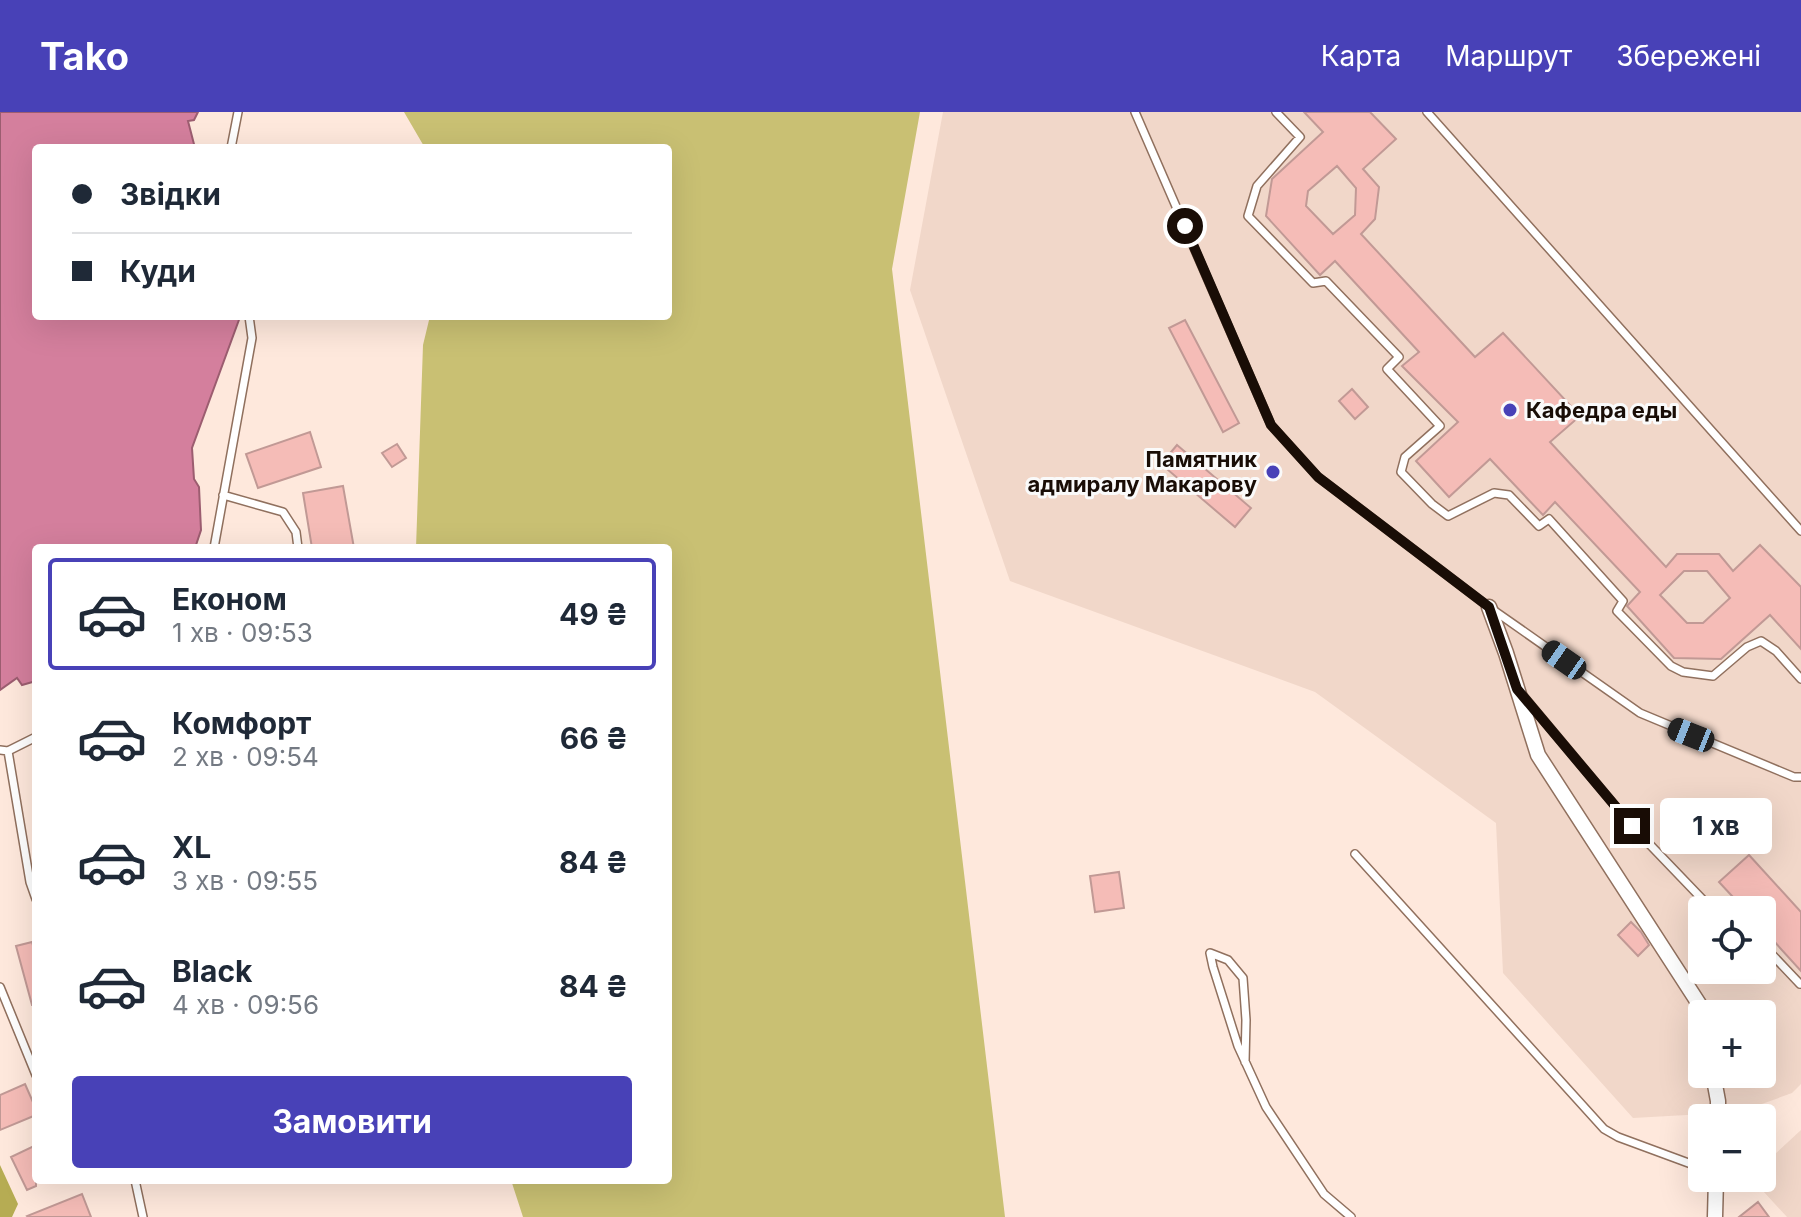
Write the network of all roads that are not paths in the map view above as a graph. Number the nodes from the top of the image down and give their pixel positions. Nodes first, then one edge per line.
1 (238, 112) edge
2 (1135, 112) edge
3 (1276, 112) edge
4 (1427, 112) edge
5 (232, 144) edge
6 (250, 320) edge
7 (223, 495) junction
8 (1801, 531) edge
9 (215, 544) edge
10 (298, 544) edge
11 (1489, 607) junction
12 (1801, 679) edge
13 (1517, 689) junction
14 (32, 739) edge
15 (4, 751) edge
16 (1801, 777) edge
17 (1355, 854) dead end
18 (32, 888) edge
19 (1699, 896) edge
20 (1776, 959) edge
21 (1800, 984) edge
22 (0, 987) edge
23 (1696, 1000) edge
24 (1245, 1062) junction
25 (32, 1065) edge
26 (1688, 1163) edge
27 (136, 1184) edge
28 (1716, 1192) edge
29 (143, 1217) edge
30 (1351, 1217) edge
31 (1715, 1217) edge

1 - 5 lane
2 - 11 lane
3 - 12 lane
4 - 8 lane
6 - 7 lane
7 - 9 lane
7 - 10 lane
11 - 13 street
11 - 16 lane
13 - 19 lane
13 - 23 street
14 - 15 lane
15 - 18 lane
17 - 26 lane
20 - 21 lane
22 - 25 lane
24 - 24 lane
24 - 30 lane
27 - 29 lane
28 - 31 street

